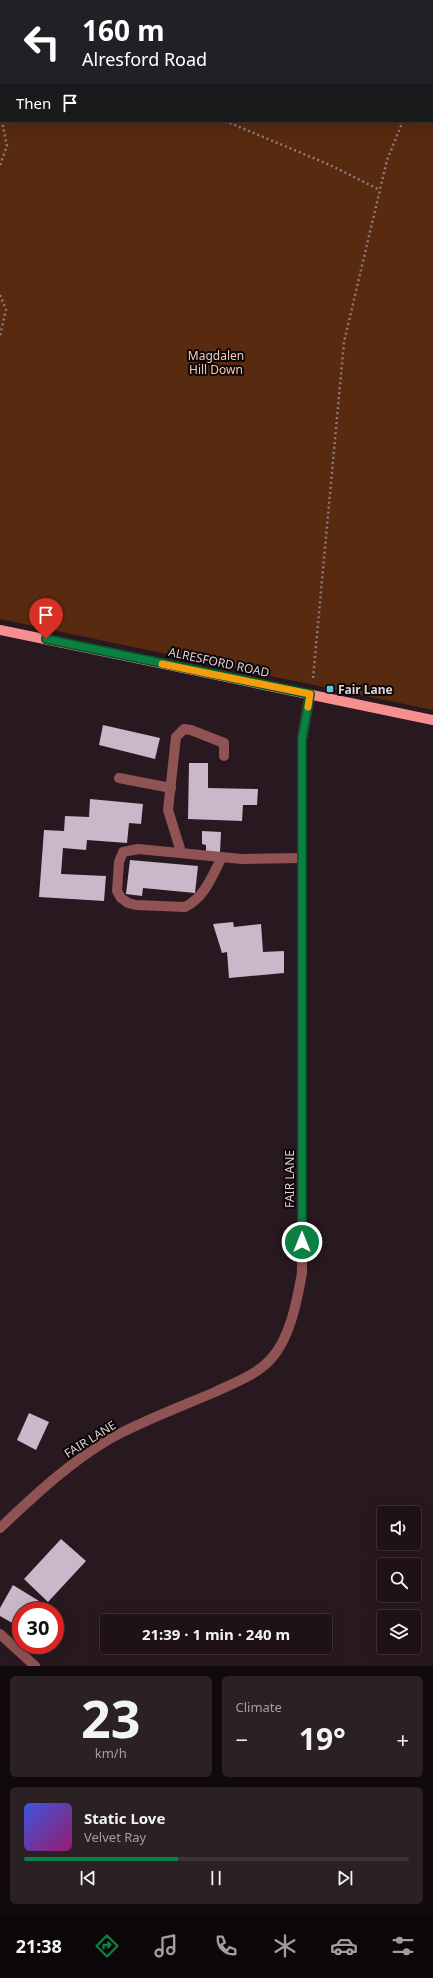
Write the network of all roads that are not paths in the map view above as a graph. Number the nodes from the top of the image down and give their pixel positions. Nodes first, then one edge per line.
1 (0, 630) edge
2 (310, 694) junction
3 (433, 720) edge
4 (224, 756) dead end
5 (119, 778) dead end
6 (171, 788) junction
7 (181, 852) junction
8 (222, 857) junction
9 (302, 858) junction
10 (0, 1528) edge
11 (0, 1634) edge
12 (35, 1666) edge

1 - 2 main road, ALRESFORD ROAD
2 - 3 main road, ALRESFORD ROAD
2 - 9 street, FAIR LANE
4 - 6 street
5 - 6 street
6 - 7 street
7 - 8 street
7 - 8 street
8 - 9 street
9 - 10 street, FAIR LANE
11 - 12 street

